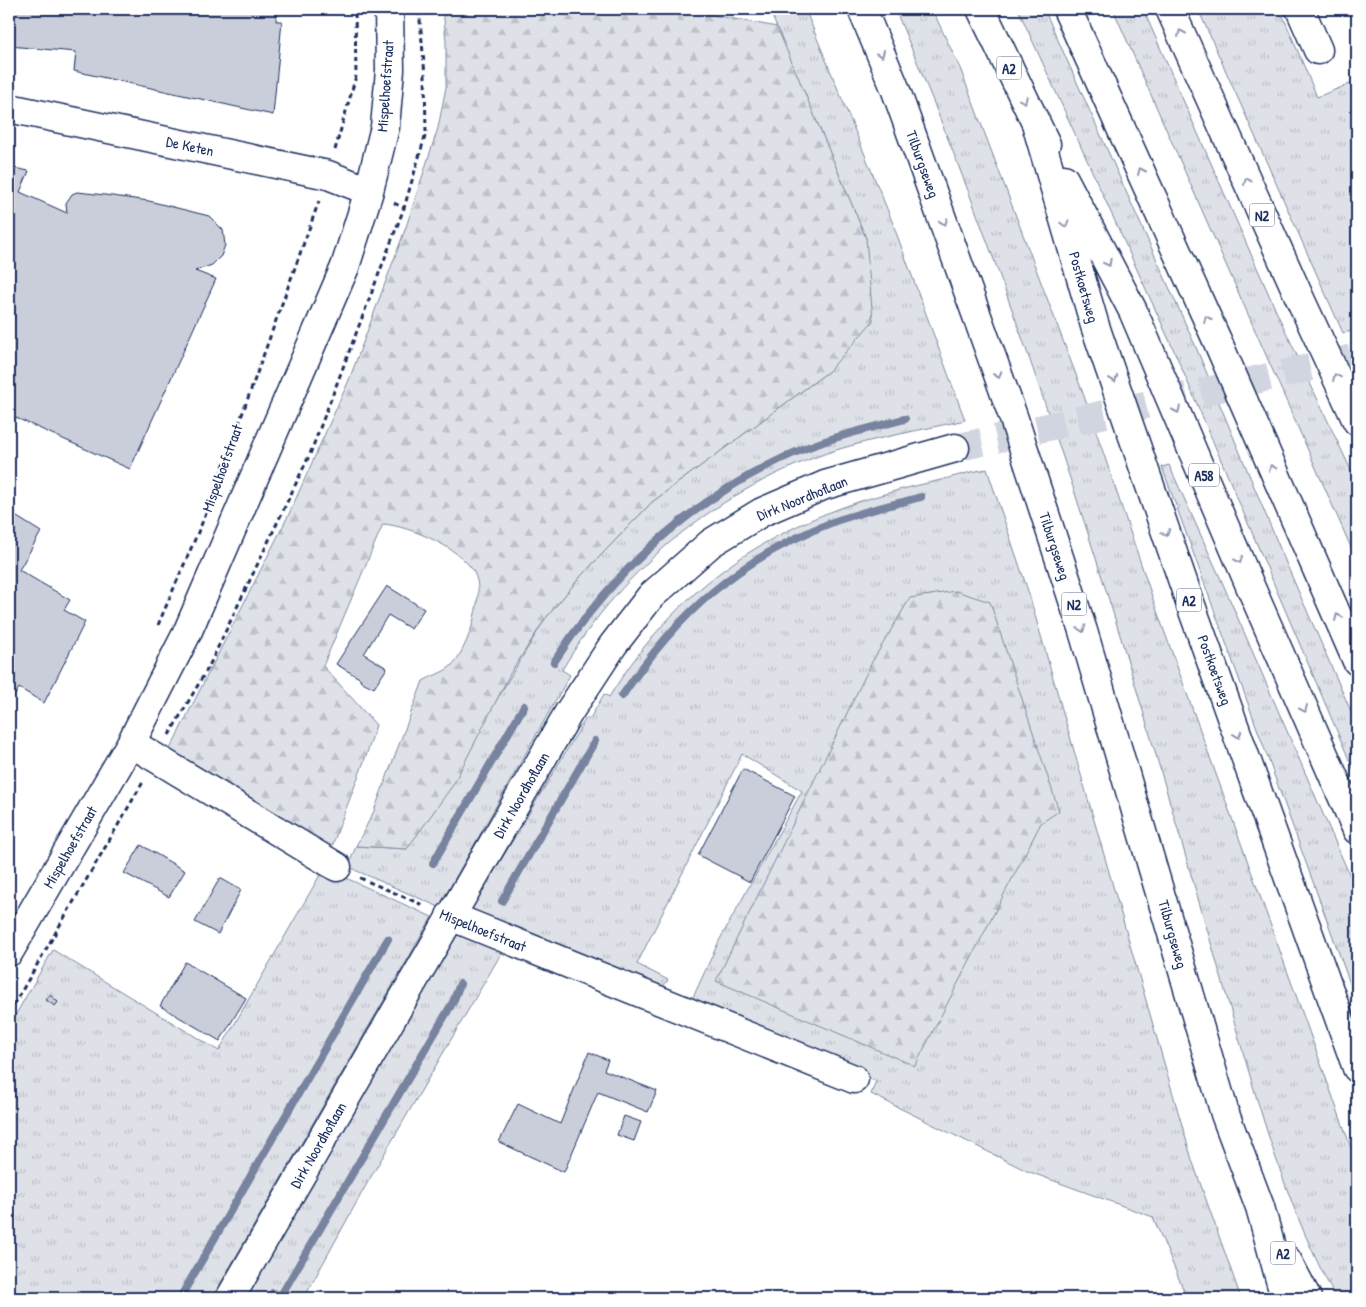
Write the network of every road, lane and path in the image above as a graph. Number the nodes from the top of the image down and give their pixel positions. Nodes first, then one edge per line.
1 (355, 9) edge
2 (389, 9) edge
3 (862, 9) edge
4 (981, 9) edge
5 (1067, 9) edge
6 (1170, 9) edge
7 (1300, 9) edge
8 (1318, 50) dead end
9 (9, 108) edge
10 (1037, 127) junction
11 (328, 175) junction
12 (369, 190) junction
13 (1357, 421) edge
14 (955, 448) tunnel mouth
15 (158, 626) dead end
16 (1357, 661) edge
17 (131, 743) junction
18 (1357, 830) edge
19 (337, 867) joint
20 (450, 916) junction
21 (9, 952) edge
22 (1357, 1068) edge
23 (854, 1079) dead end
24 (1260, 1207) junction
25 (230, 1298) edge
26 (1285, 1298) edge
27 (1307, 1298) edge

1 - 11 path, Mispelhoefstraat
2 - 12 main road, Mispelhoefstraat
3 -> 24 main road, Tilburgseweg / N2
4 -> 10 main road, A2
16 -> 5 main road
13 -> 6 main road, N2
7 - 8 main road
9 - 11 main road, De Keten
10 -> 18 main road, A58
10 -> 22 main road, Postkoetsweg / A2
11 - 12 main road, De Keten
11 - 15 path, Mispelhoefstraat
12 - 17 main road, Mispelhoefstraat
14 - 20 main road, Dirk Noordhoflaan
17 - 19 main road
17 - 21 main road, Mispelhoefstraat
19 - 20 path, Mispelhoefstraat
20 - 23 main road, Mispelhoefstraat
20 - 25 main road, Dirk Noordhoflaan
24 - 26 main road, N2
24 - 27 main road, A2

